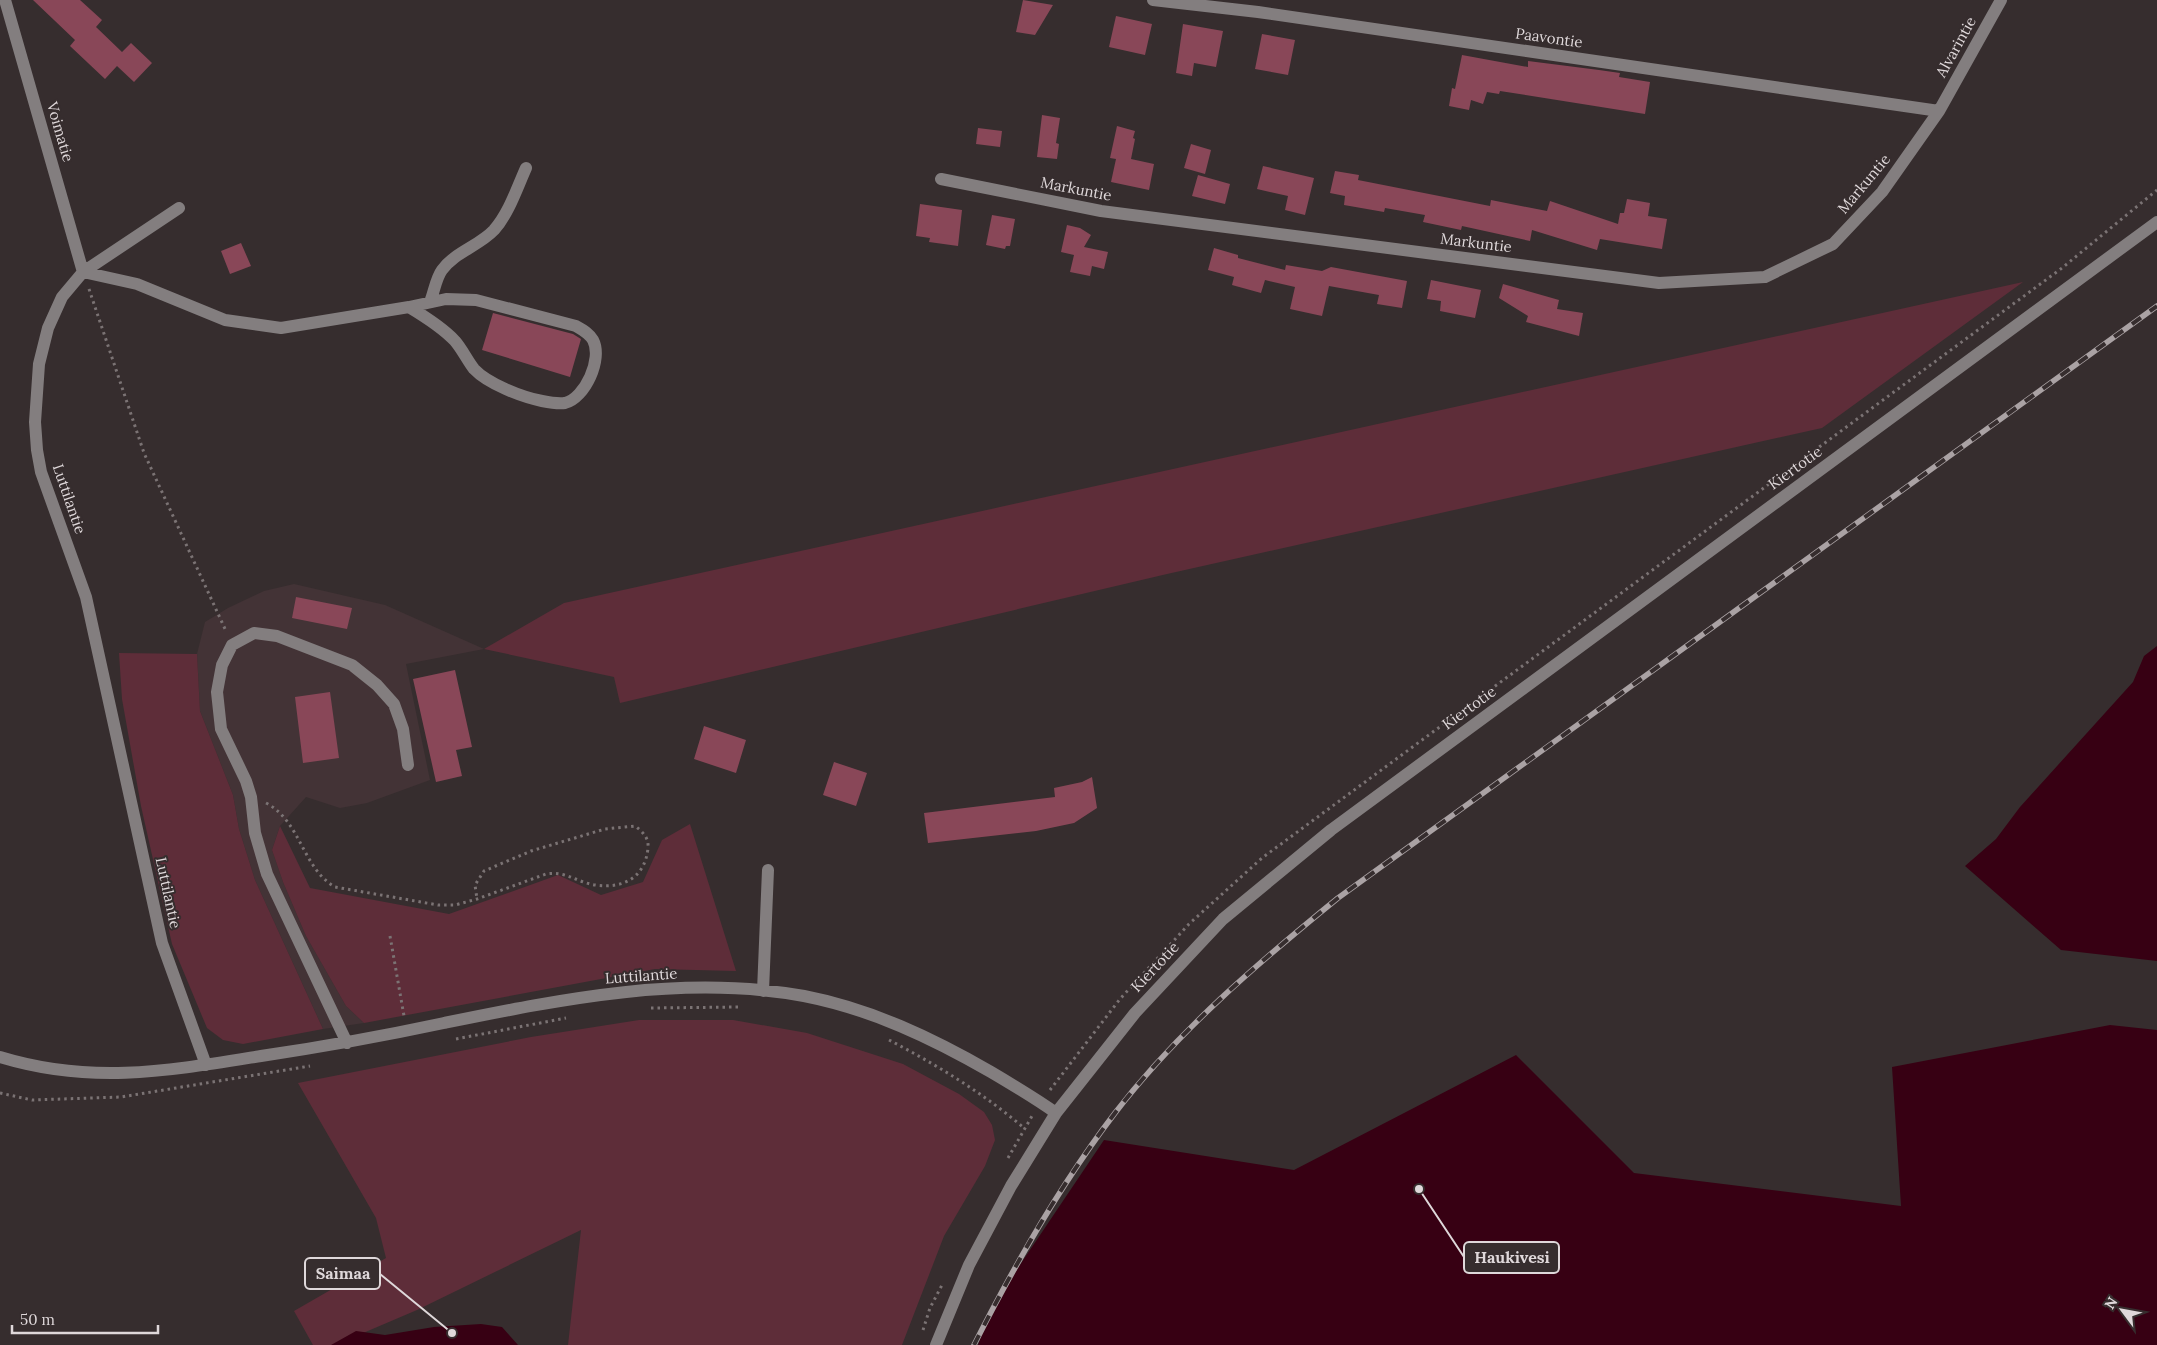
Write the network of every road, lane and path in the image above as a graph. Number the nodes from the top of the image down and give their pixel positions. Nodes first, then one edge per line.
1 (5, 0) edge
2 (1153, 0) edge
3 (2001, 0) edge
4 (1939, 110) junction
5 (526, 168) dead end
6 (941, 179) dead end
7 (179, 208) dead end
8 (2157, 222) edge
9 (83, 272) junction
10 (430, 302) junction
11 (409, 307) junction
12 (232, 645) junction
13 (408, 765) dead end
14 (286, 820) dead end
15 (768, 870) dead end
16 (477, 899) junction
17 (390, 936) dead end
18 (763, 991) junction
19 (745, 1007) dead end
20 (644, 1008) dead end
21 (567, 1018) dead end
22 (406, 1031) junction
23 (882, 1037) dead end
24 (452, 1040) dead end
25 (347, 1043) junction
26 (0, 1057) edge
27 (206, 1065) junction
28 (311, 1066) dead end
29 (0, 1093) edge
30 (1056, 1112) junction
31 (1024, 1128) dead end
32 (936, 1345) edge

1 - 9 street, Voimatie
2 - 4 street, Paavontie
3 - 4 street, Alvarintie
4 - 6 street, Markuntie
5 - 10 street
7 - 9 street, Luttilantie
8 - 30 street, Kiertotie
9 - 11 street
9 - 12 path
9 - 27 street, Luttilantie
10 - 11 street
10 - 11 street
12 - 13 street
12 - 25 street
14 - 16 path
15 - 18 street
16 - 16 path
17 - 22 path
18 - 22 street, Luttilantie
18 - 30 street, Luttilantie
19 - 20 path
21 - 24 path
22 - 25 street, Luttilantie
23 - 31 path
25 - 27 street, Luttilantie
26 - 27 street, Luttilantie
28 - 29 path
30 - 32 street, Kiertotie

